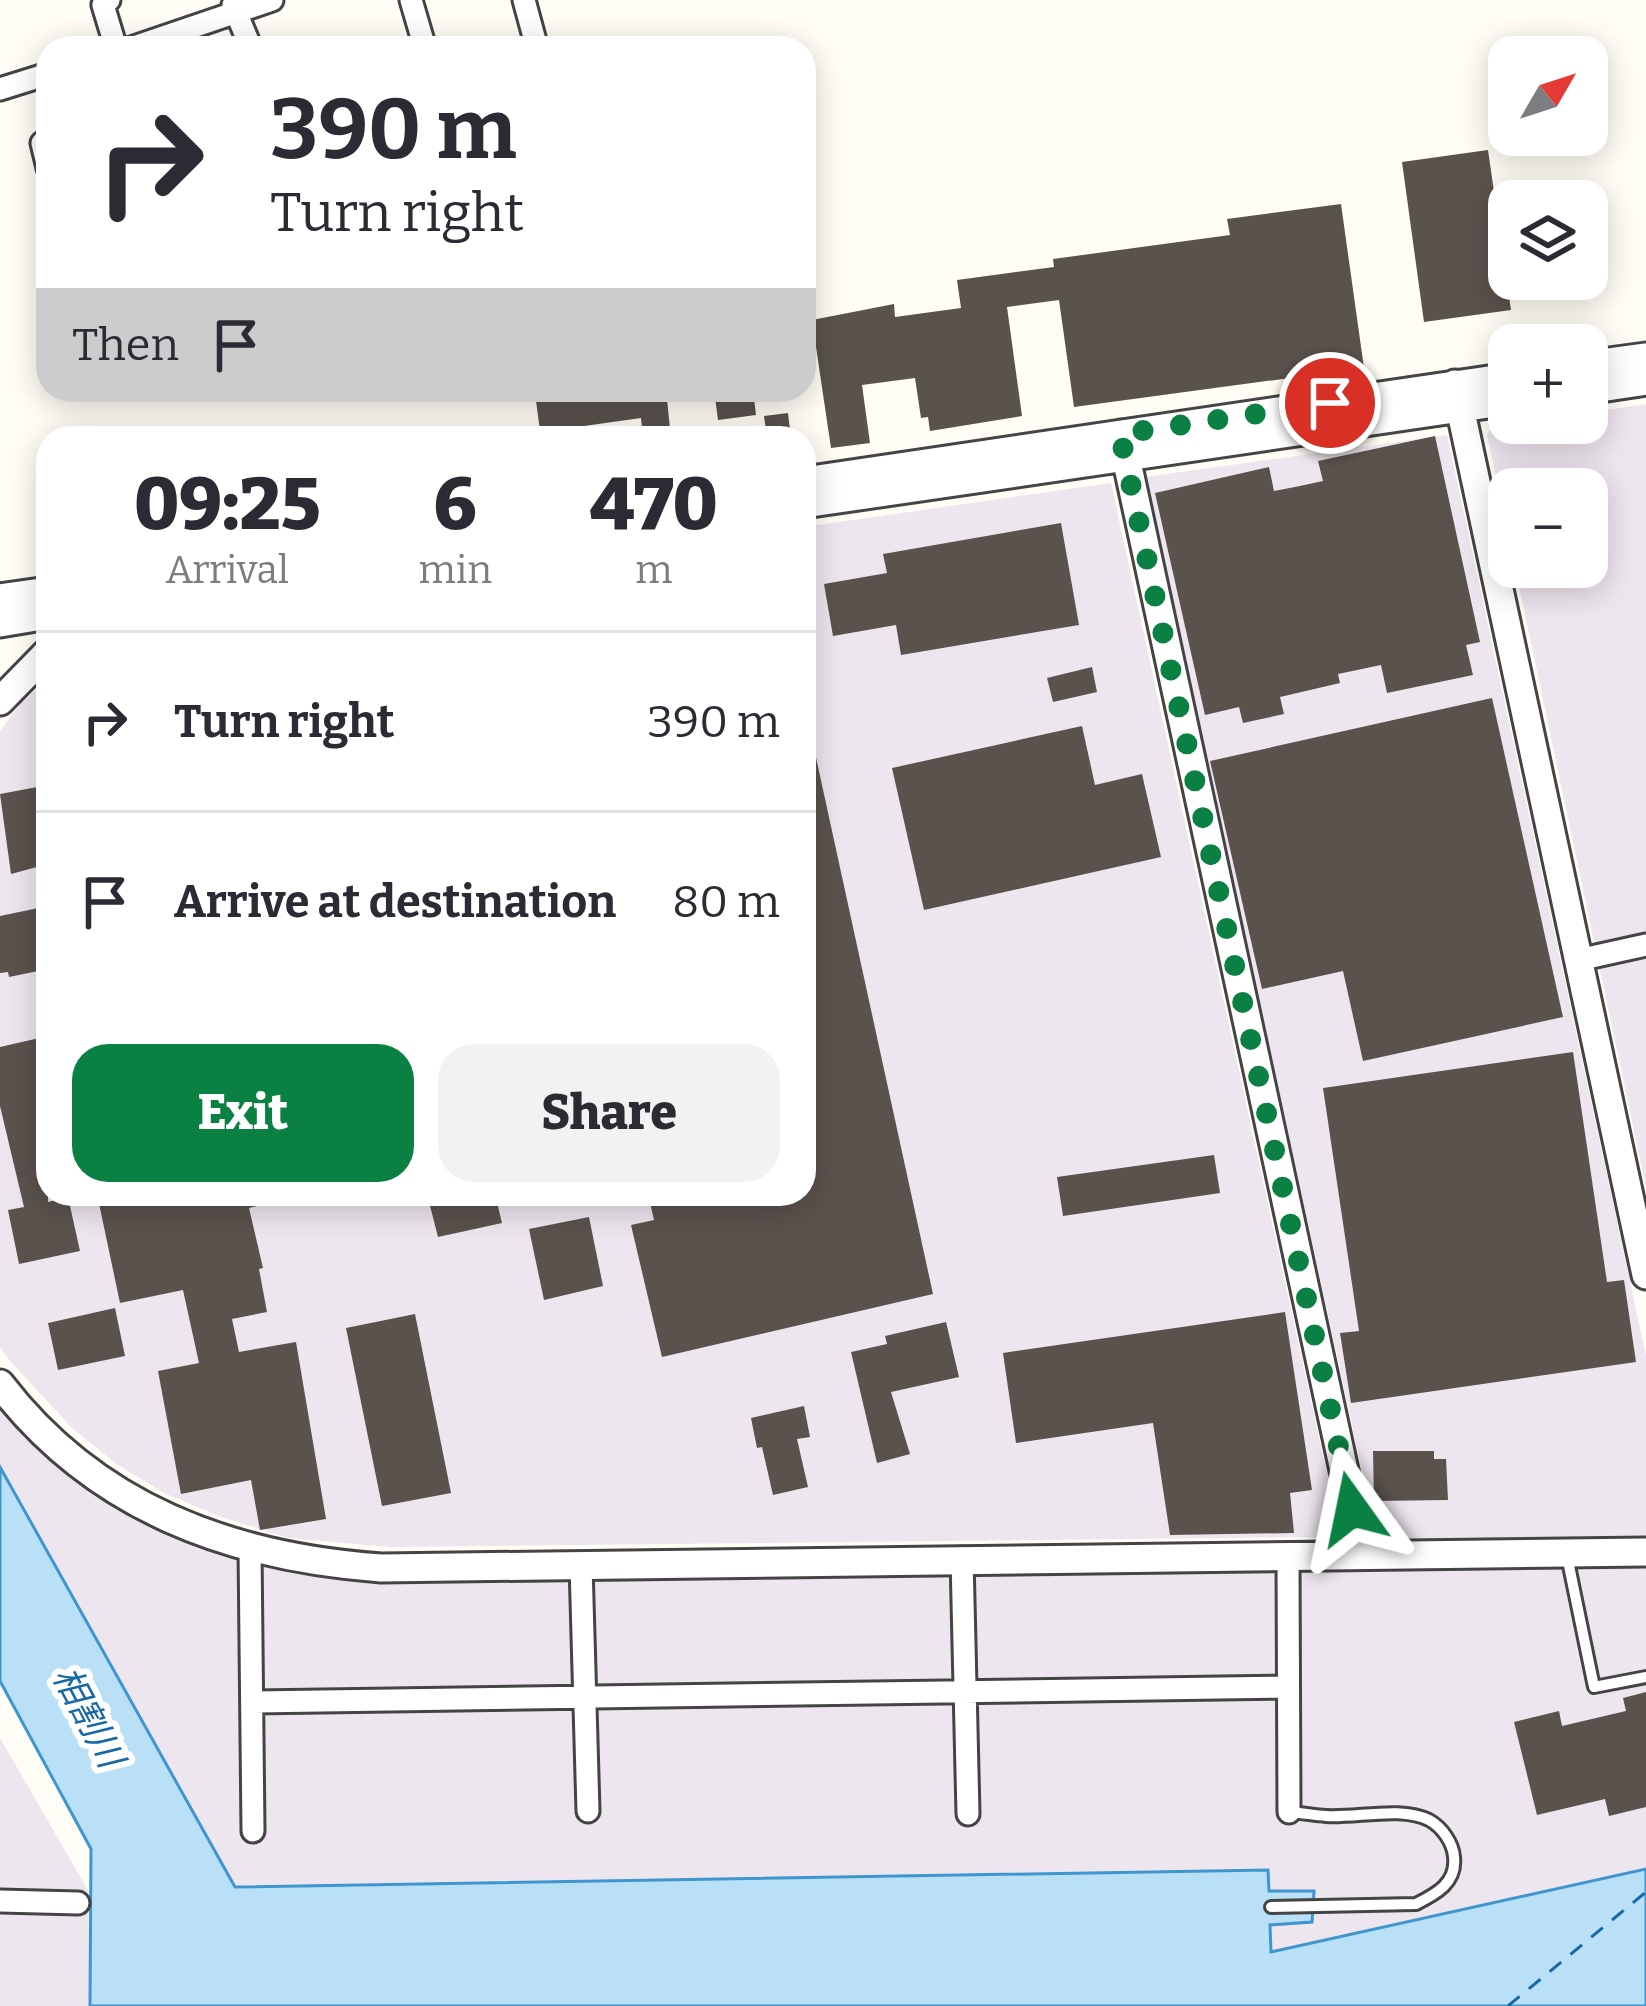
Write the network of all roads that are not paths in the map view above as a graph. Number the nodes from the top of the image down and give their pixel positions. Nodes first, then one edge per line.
1 (109, 0) edge
2 (272, 0) edge
3 (410, 0) edge
4 (524, 0) edge
5 (234, 6) edge
6 (112, 36) edge
7 (160, 36) edge
8 (246, 36) edge
9 (421, 36) edge
10 (534, 36) edge
11 (36, 78) edge
12 (0, 88) edge
13 (1646, 357) edge
14 (1608, 362) edge
15 (1646, 381) edge
16 (1488, 385) edge
17 (1608, 387) edge
18 (1458, 396) junction
19 (1488, 399) edge
20 (1122, 446) junction
21 (816, 480) edge
22 (816, 502) edge
23 (36, 593) edge
24 (0, 598) edge
25 (36, 618) edge
26 (0, 622) edge
27 (0, 664) edge
28 (36, 664) edge
29 (0, 687) edge
30 (0, 701) edge
31 (1646, 945) edge
32 (1578, 960) junction
33 (1646, 1270) edge
34 (0, 1384) edge
35 (250, 1550) junction
36 (1567, 1552) junction
37 (1646, 1552) edge
38 (1362, 1554) junction
39 (962, 1558) junction
40 (1288, 1558) junction
41 (580, 1565) junction
42 (1646, 1677) edge
43 (1287, 1687) junction
44 (966, 1692) junction
45 (585, 1697) junction
46 (251, 1702) junction
47 (588, 1811) dead end
48 (1289, 1811) joint
49 (968, 1814) dead end
50 (253, 1831) dead end
51 (0, 1901) edge
52 (78, 1903) dead end
53 (1271, 1907) dead end

1 - 6 street
2 - 5 street
3 - 9 street
4 - 10 street
5 - 7 street
5 - 8 street
11 - 12 street
13 - 14 street
15 - 17 street
16 - 18 street
18 - 19 street
18 - 20 street
18 - 32 street
20 - 21 street
20 - 22 street
20 - 38 street
23 - 24 street
25 - 26 street
27 - 29 street
28 - 30 street
31 - 32 street
32 - 33 street
34 - 35 street
35 - 41 street
35 - 46 street
36 - 37 street
36 - 38 street
36 - 42 lane
38 - 40 street
39 - 40 street
39 - 41 street
39 - 44 street
40 - 43 street
41 - 45 street
43 - 44 street
43 - 48 street
44 - 45 street
44 - 49 street
45 - 46 street
45 - 47 street
46 - 50 street
48 - 53 lane
51 - 52 street

